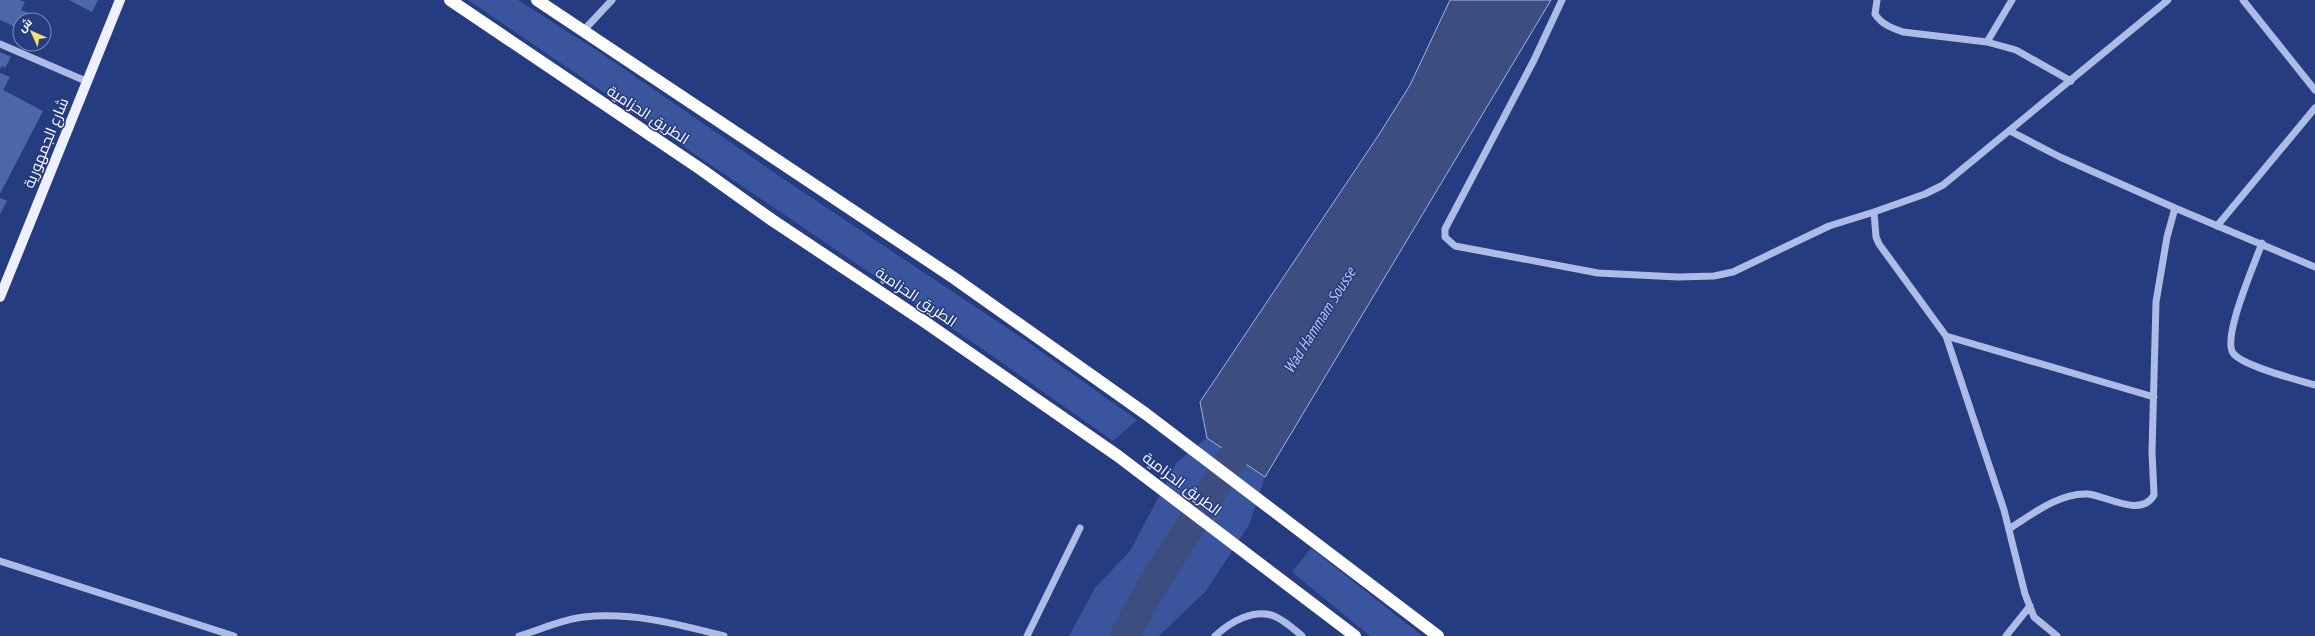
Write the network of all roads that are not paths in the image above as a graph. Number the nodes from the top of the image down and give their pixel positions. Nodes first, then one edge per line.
1 (120, 0) edge
2 (450, 0) edge
3 (537, 0) edge
4 (612, 0) edge
5 (1562, 0) edge
6 (1877, 0) edge
7 (2012, 0) edge
8 (2168, 0) edge
9 (2243, 0) edge
10 (584, 30) junction
11 (1987, 42) junction
12 (0, 44) edge
13 (2071, 81) junction
14 (88, 82) junction
15 (2315, 90) edge
16 (2315, 108) edge
17 (2010, 130) junction
18 (2175, 208) junction
19 (1874, 212) junction
20 (2217, 226) junction
21 (2262, 243) junction
22 (2315, 267) edge
23 (0, 297) edge
24 (1946, 336) junction
25 (2315, 385) edge
26 (2154, 397) junction
27 (1080, 528) dead end
28 (2009, 529) junction
29 (0, 561) edge
30 (2030, 606) junction
31 (234, 636) edge
32 (519, 636) edge
33 (724, 636) edge
34 (1028, 636) edge
35 (1215, 636) edge
36 (1302, 636) edge
37 (1355, 636) edge
38 (1438, 636) edge
39 (2006, 636) edge
40 (2057, 636) edge

1 - 14 main road, شارع الجمهورية
2 - 37 highway, الطريق الحزامية
3 - 10 highway
4 - 10 street
5 - 19 street
6 - 11 street
7 - 11 street
8 - 13 street
9 - 15 street
10 - 38 highway
11 - 13 street
12 - 14 street
13 - 17 street
14 - 23 main road, شارع الجمهورية
16 - 20 street
17 - 18 street
17 - 19 street
18 - 20 street
18 - 26 street
19 - 24 street
20 - 21 street
21 - 22 street
21 - 25 street
24 - 26 street
24 - 28 street
26 - 28 street
27 - 34 street
28 - 30 street
29 - 31 street
30 - 39 street
30 - 40 street
32 - 33 street
35 - 36 street

